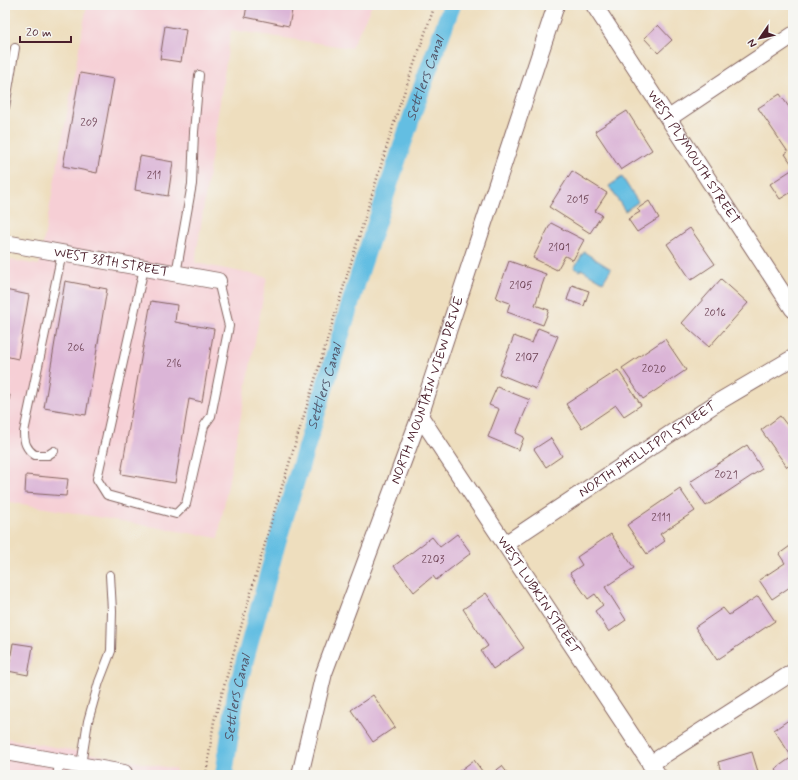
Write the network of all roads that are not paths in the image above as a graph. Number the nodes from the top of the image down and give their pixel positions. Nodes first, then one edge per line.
1 (556, 5) edge
2 (594, 5) edge
3 (793, 35) edge
4 (15, 48) dead end
5 (199, 75) dead end
6 (5, 107) edge
7 (669, 118) junction
8 (5, 243) edge
9 (62, 253) junction
10 (144, 268) junction
11 (176, 274) junction
12 (218, 281) joint
13 (793, 309) edge
14 (793, 358) edge
15 (420, 416) junction
16 (54, 451) dead end
17 (505, 544) junction
18 (110, 575) dead end
19 (793, 672) edge
20 (5, 752) edge
21 (81, 765) junction
22 (59, 768) edge
23 (653, 771) edge
24 (118, 773) edge
25 (300, 775) edge

1 - 15 street, NORTH MOUNTAIN VIEW DRIVE
2 - 7 street, WEST PLYMOUTH STREET
3 - 7 street
4 - 6 lane
5 - 11 lane
7 - 13 street, WEST PLYMOUTH STREET
8 - 9 street, WEST 38TH STREET
9 - 10 street, WEST 38TH STREET
9 - 16 lane
10 - 11 street, WEST 38TH STREET
10 - 12 lane
11 - 12 street, WEST 38TH STREET
14 - 17 street, NORTH PHILLIPPI STREET
15 - 17 street, WEST LUBKIN STREET
15 - 25 street, NORTH MOUNTAIN VIEW DRIVE
17 - 23 street, WEST LUBKIN STREET
18 - 21 lane
19 - 23 street
20 - 22 street
21 - 22 street
21 - 24 street

